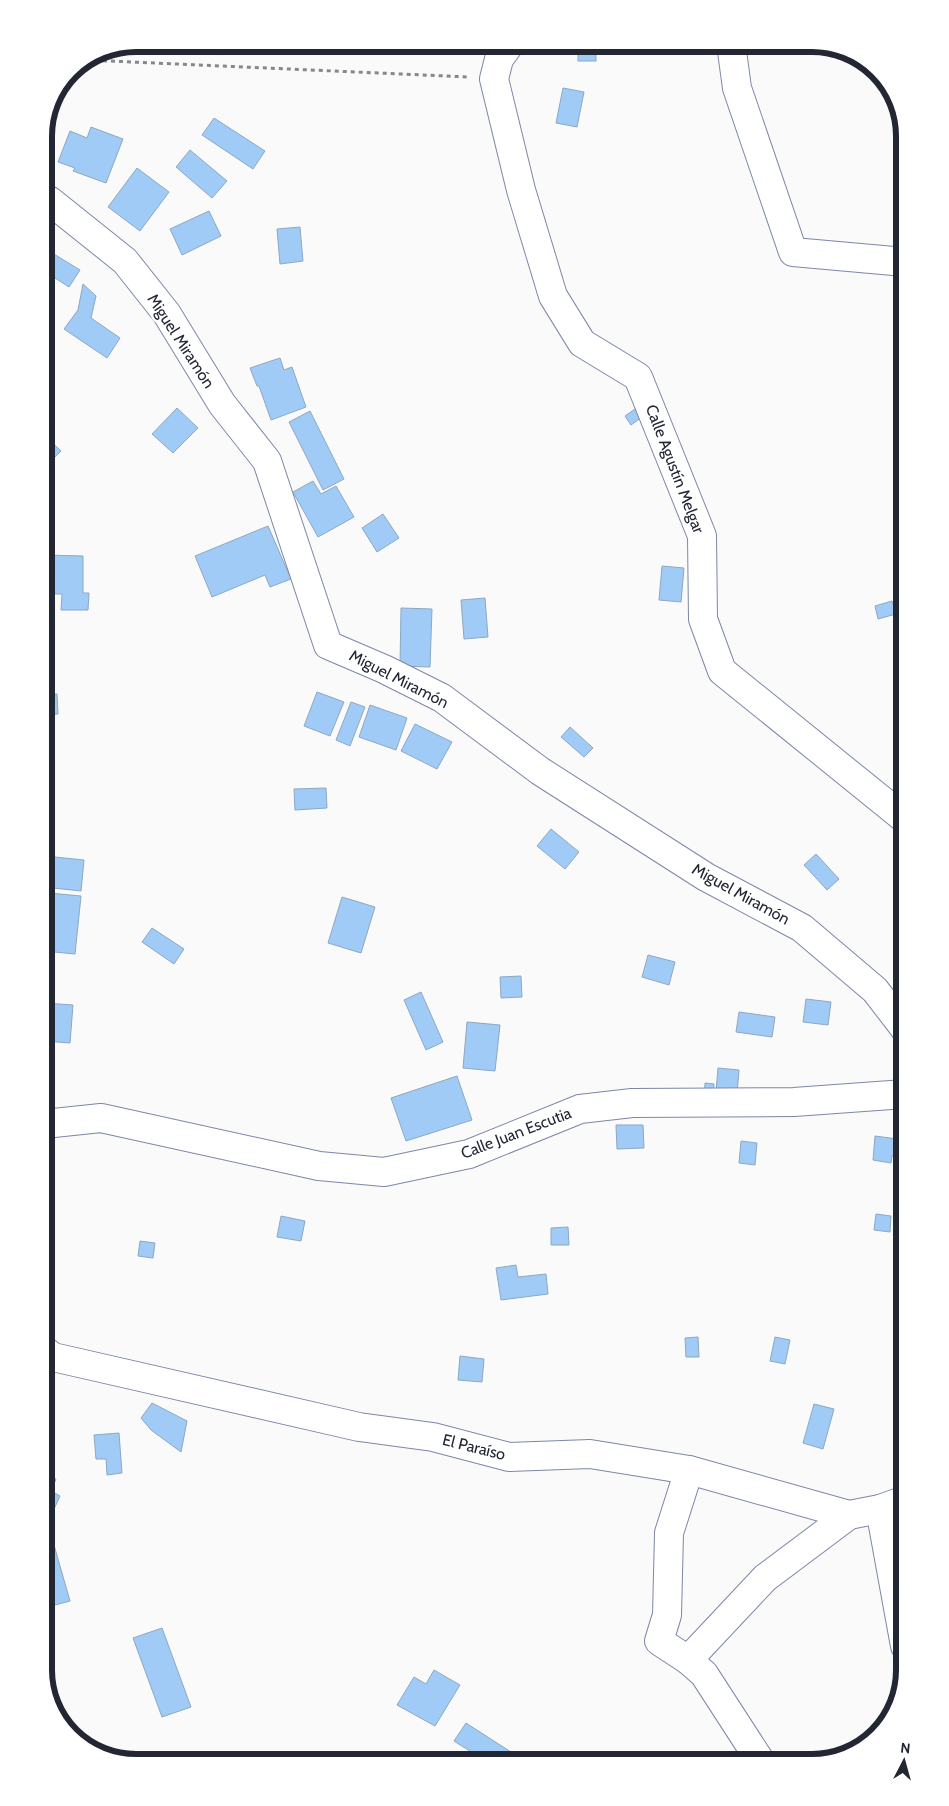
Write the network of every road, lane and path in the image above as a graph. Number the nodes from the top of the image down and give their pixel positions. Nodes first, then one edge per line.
1 (504, 53) edge
2 (732, 53) edge
3 (102, 61) edge
4 (494, 78) junction
5 (53, 203) edge
6 (896, 261) edge
7 (896, 811) edge
8 (896, 1017) edge
9 (896, 1095) edge
10 (52, 1123) edge
11 (52, 1356) edge
12 (689, 1470) junction
13 (896, 1503) edge
14 (880, 1508) junction
15 (849, 1515) junction
16 (896, 1596) edge
17 (688, 1660) junction
18 (756, 1754) edge

1 - 4 street
2 - 6 street
3 - 4 path
4 - 7 street, Calle Agustín Melgar
5 - 8 street, Miguel Miramón
9 - 10 street, Calle Juan Escutia
11 - 12 street, El Paraíso
12 - 15 street, El Paraíso
12 - 17 street
13 - 14 street, El Paraíso
14 - 15 street, El Paraíso
14 - 16 street
15 - 17 street
17 - 18 street

